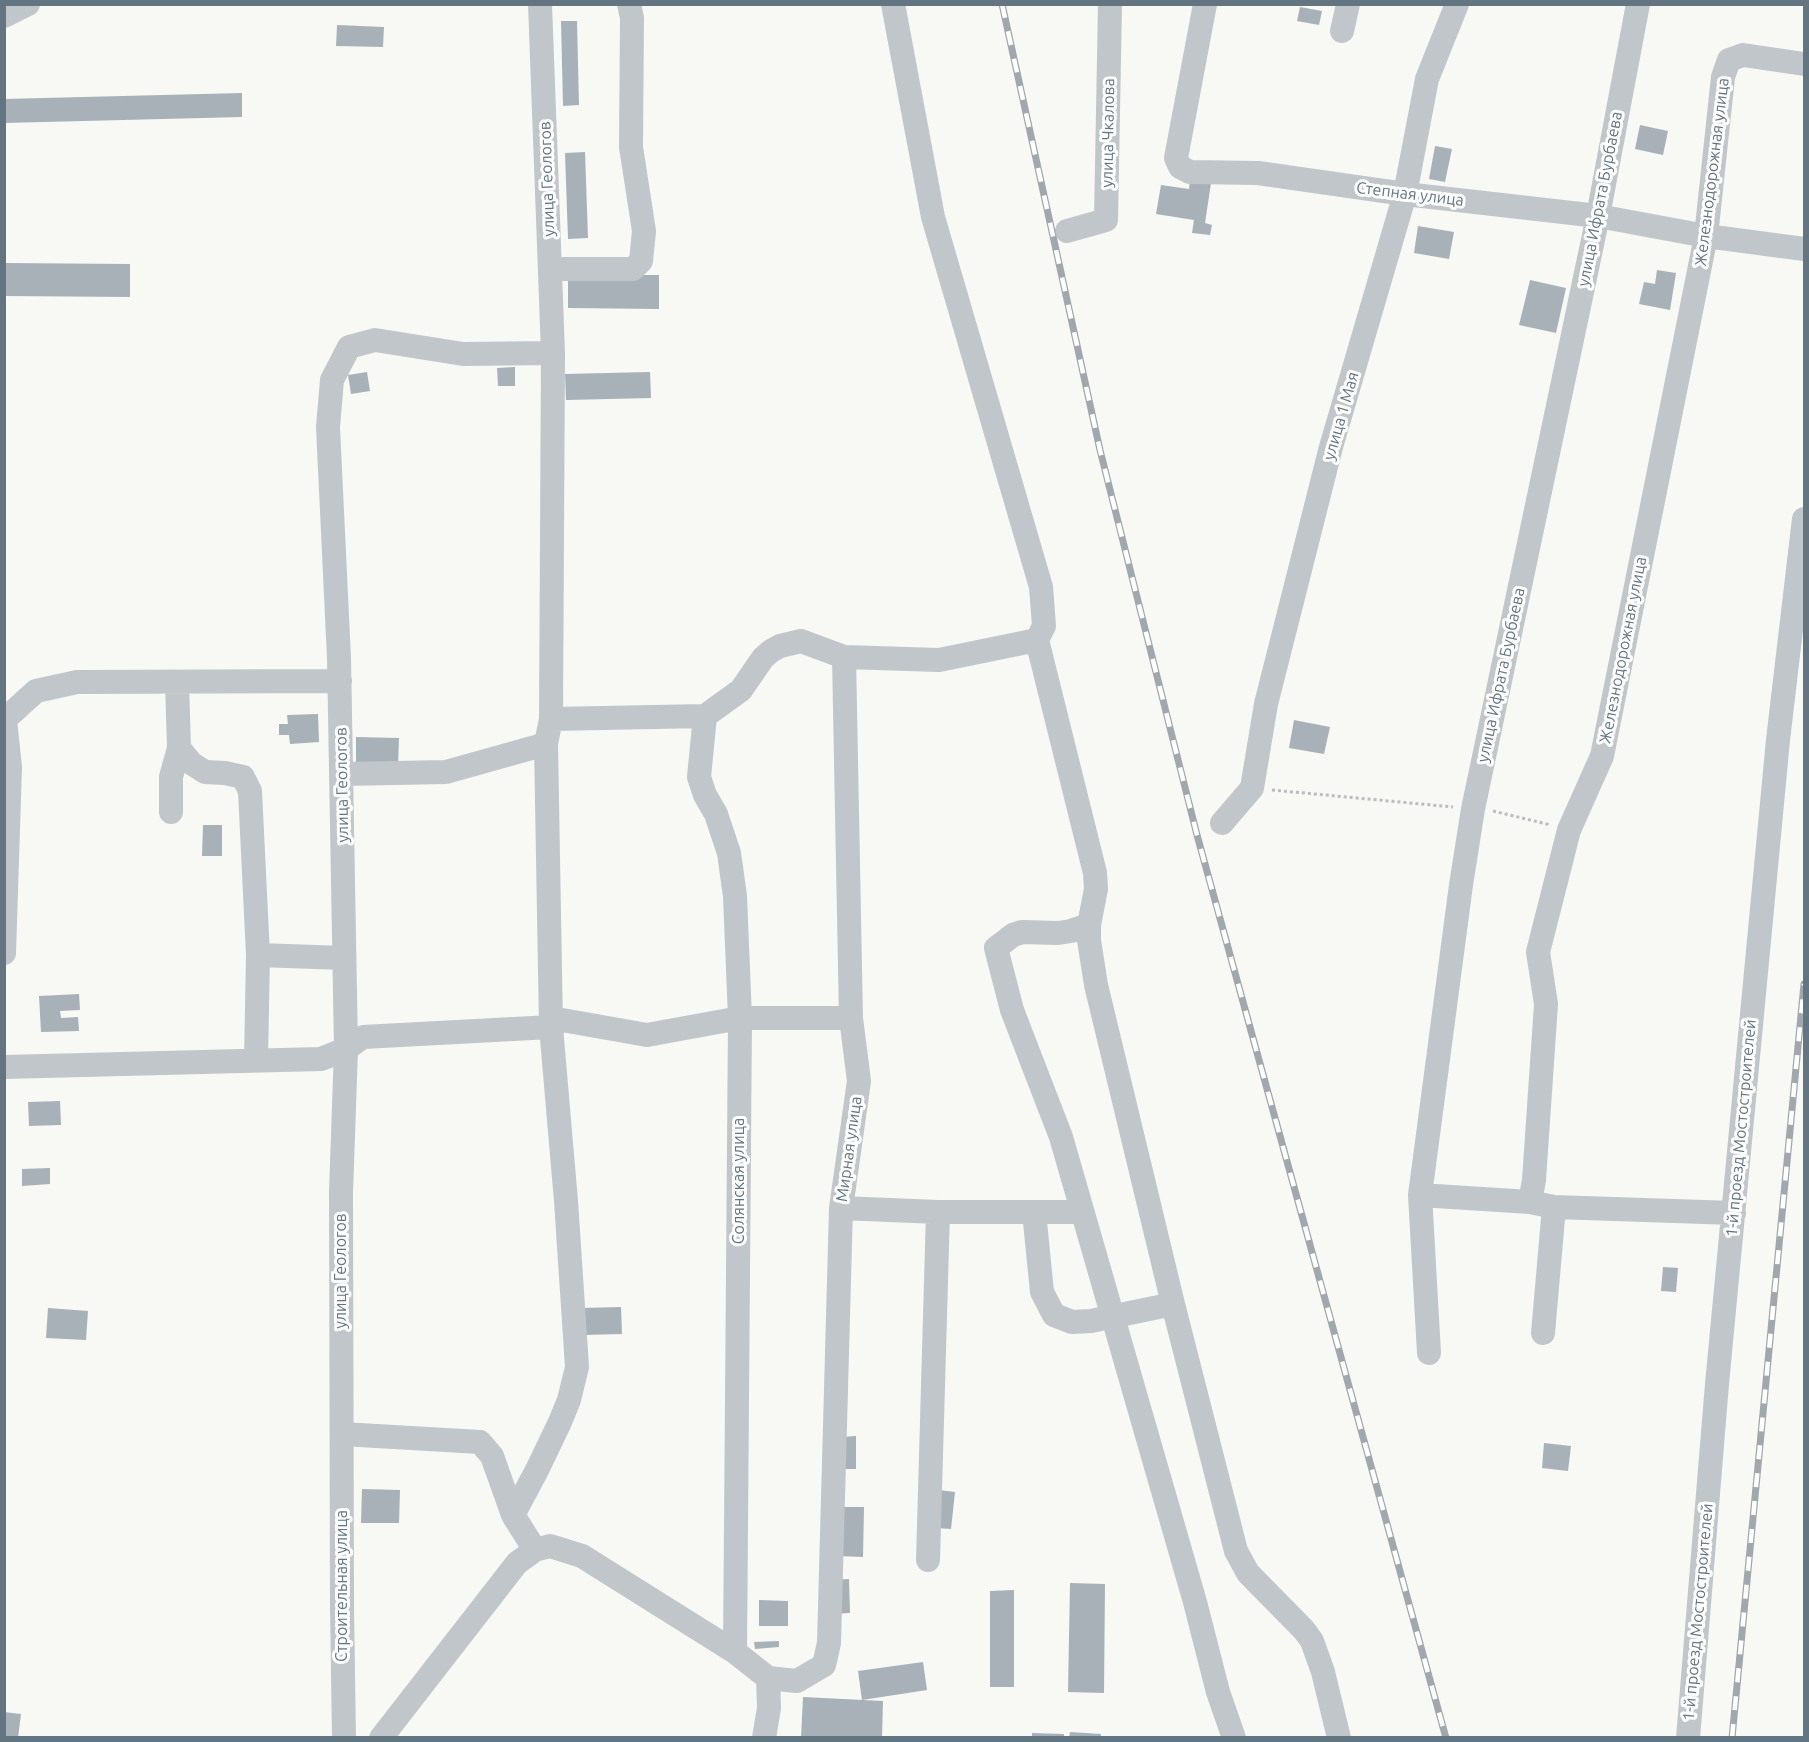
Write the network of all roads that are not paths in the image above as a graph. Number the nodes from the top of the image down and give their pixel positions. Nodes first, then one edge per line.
1 (28, 4) edge
2 (540, 4) edge
3 (629, 4) edge
4 (893, 4) edge
5 (1110, 4) edge
6 (1205, 4) edge
7 (1348, 4) edge
8 (1457, 4) edge
9 (1638, 4) edge
10 (4, 16) edge
11 (1342, 31) dead end
12 (1804, 64) edge
13 (1405, 194) junction
14 (1598, 216) junction
15 (1066, 231) dead end
16 (1706, 236) junction
17 (1804, 249) edge
18 (550, 270) junction
19 (553, 353) junction
20 (1804, 519) edge
21 (1037, 640) junction
22 (844, 657) junction
23 (340, 681) junction
24 (177, 682) junction
25 (705, 716) junction
26 (551, 719) junction
27 (5, 720) edge
28 (546, 744) junction
29 (179, 748) junction
30 (342, 774) junction
31 (171, 812) dead end
32 (1222, 823) dead end
33 (1089, 925) junction
34 (4, 953) edge
35 (258, 955) junction
36 (344, 958) junction
37 (740, 1018) junction
38 (851, 1018) junction
39 (551, 1027) junction
40 (346, 1049) junction
41 (256, 1060) junction
42 (4, 1067) edge
43 (1420, 1195) junction
44 (1530, 1202) junction
45 (1554, 1207) junction
46 (841, 1208) junction
47 (938, 1212) junction
48 (1034, 1212) junction
49 (1082, 1212) junction
50 (1734, 1212) junction
51 (1173, 1304) junction
52 (1113, 1316) junction
53 (1543, 1333) dead end
54 (1429, 1353) dead end
55 (342, 1434) junction
56 (513, 1515) junction
57 (535, 1550) junction
58 (928, 1560) dead end
59 (735, 1652) junction
60 (768, 1678) junction
61 (1218, 1692) junction
62 (344, 1737) edge
63 (381, 1737) edge
64 (764, 1737) edge
65 (1215, 1737) edge
66 (1234, 1737) edge
67 (1339, 1737) edge
68 (1688, 1737) edge

1 - 10 street
2 - 18 street, улица Геологов
3 - 18 street
4 - 21 street
5 - 15 street, улица Чкалова
6 - 13 street, Степная улица
7 - 11 street
8 - 13 street, улица 1 Мая
9 - 14 street, улица Ифрата Бурбаева
12 - 16 street, Железнодорожная улица
13 - 14 street, Степная улица
13 - 32 street, улица 1 Мая
14 - 16 street, Степная улица
14 - 43 street, улица Ифрата Бурбаева
16 - 17 street, Степная улица
16 - 44 street, Железнодорожная улица
18 - 19 street, улица Геологов
19 - 23 street, улица Геологов
19 - 26 street, улица Геологов
20 - 50 street, 1-й проезд Мостостроителей
21 - 22 street
21 - 33 street
22 - 25 street
22 - 38 street, Мирная улица
23 - 24 street
23 - 30 street, улица Геологов
24 - 27 street
24 - 29 street
25 - 26 street
25 - 37 street, Солянская улица
26 - 28 street, улица Геологов
27 - 34 street
28 - 30 street
28 - 39 street, улица Геологов
29 - 31 street
29 - 35 street
30 - 36 street, улица Геологов
33 - 49 street
33 - 51 street
35 - 36 street
35 - 41 street
36 - 40 street, улица Геологов
37 - 38 street
37 - 39 street
37 - 59 street, Солянская улица
38 - 46 street, Мирная улица
39 - 40 street
39 - 56 street, улица Геологов
40 - 41 street
40 - 55 street, улица Геологов
41 - 42 street
43 - 44 street
43 - 54 street, улица Ифрата Бурбаева
44 - 45 street
45 - 50 street
45 - 53 street
46 - 47 street
46 - 60 street, Мирная улица
47 - 48 street
47 - 58 street
48 - 49 street
48 - 52 street
49 - 52 street
50 - 68 street, 1-й проезд Мостостроителей
51 - 52 street
51 - 67 street
52 - 61 street
55 - 56 street
55 - 62 street, Строительная улица
56 - 57 street
57 - 59 street
57 - 63 street
59 - 60 street
60 - 64 street
61 - 65 street
61 - 66 street

